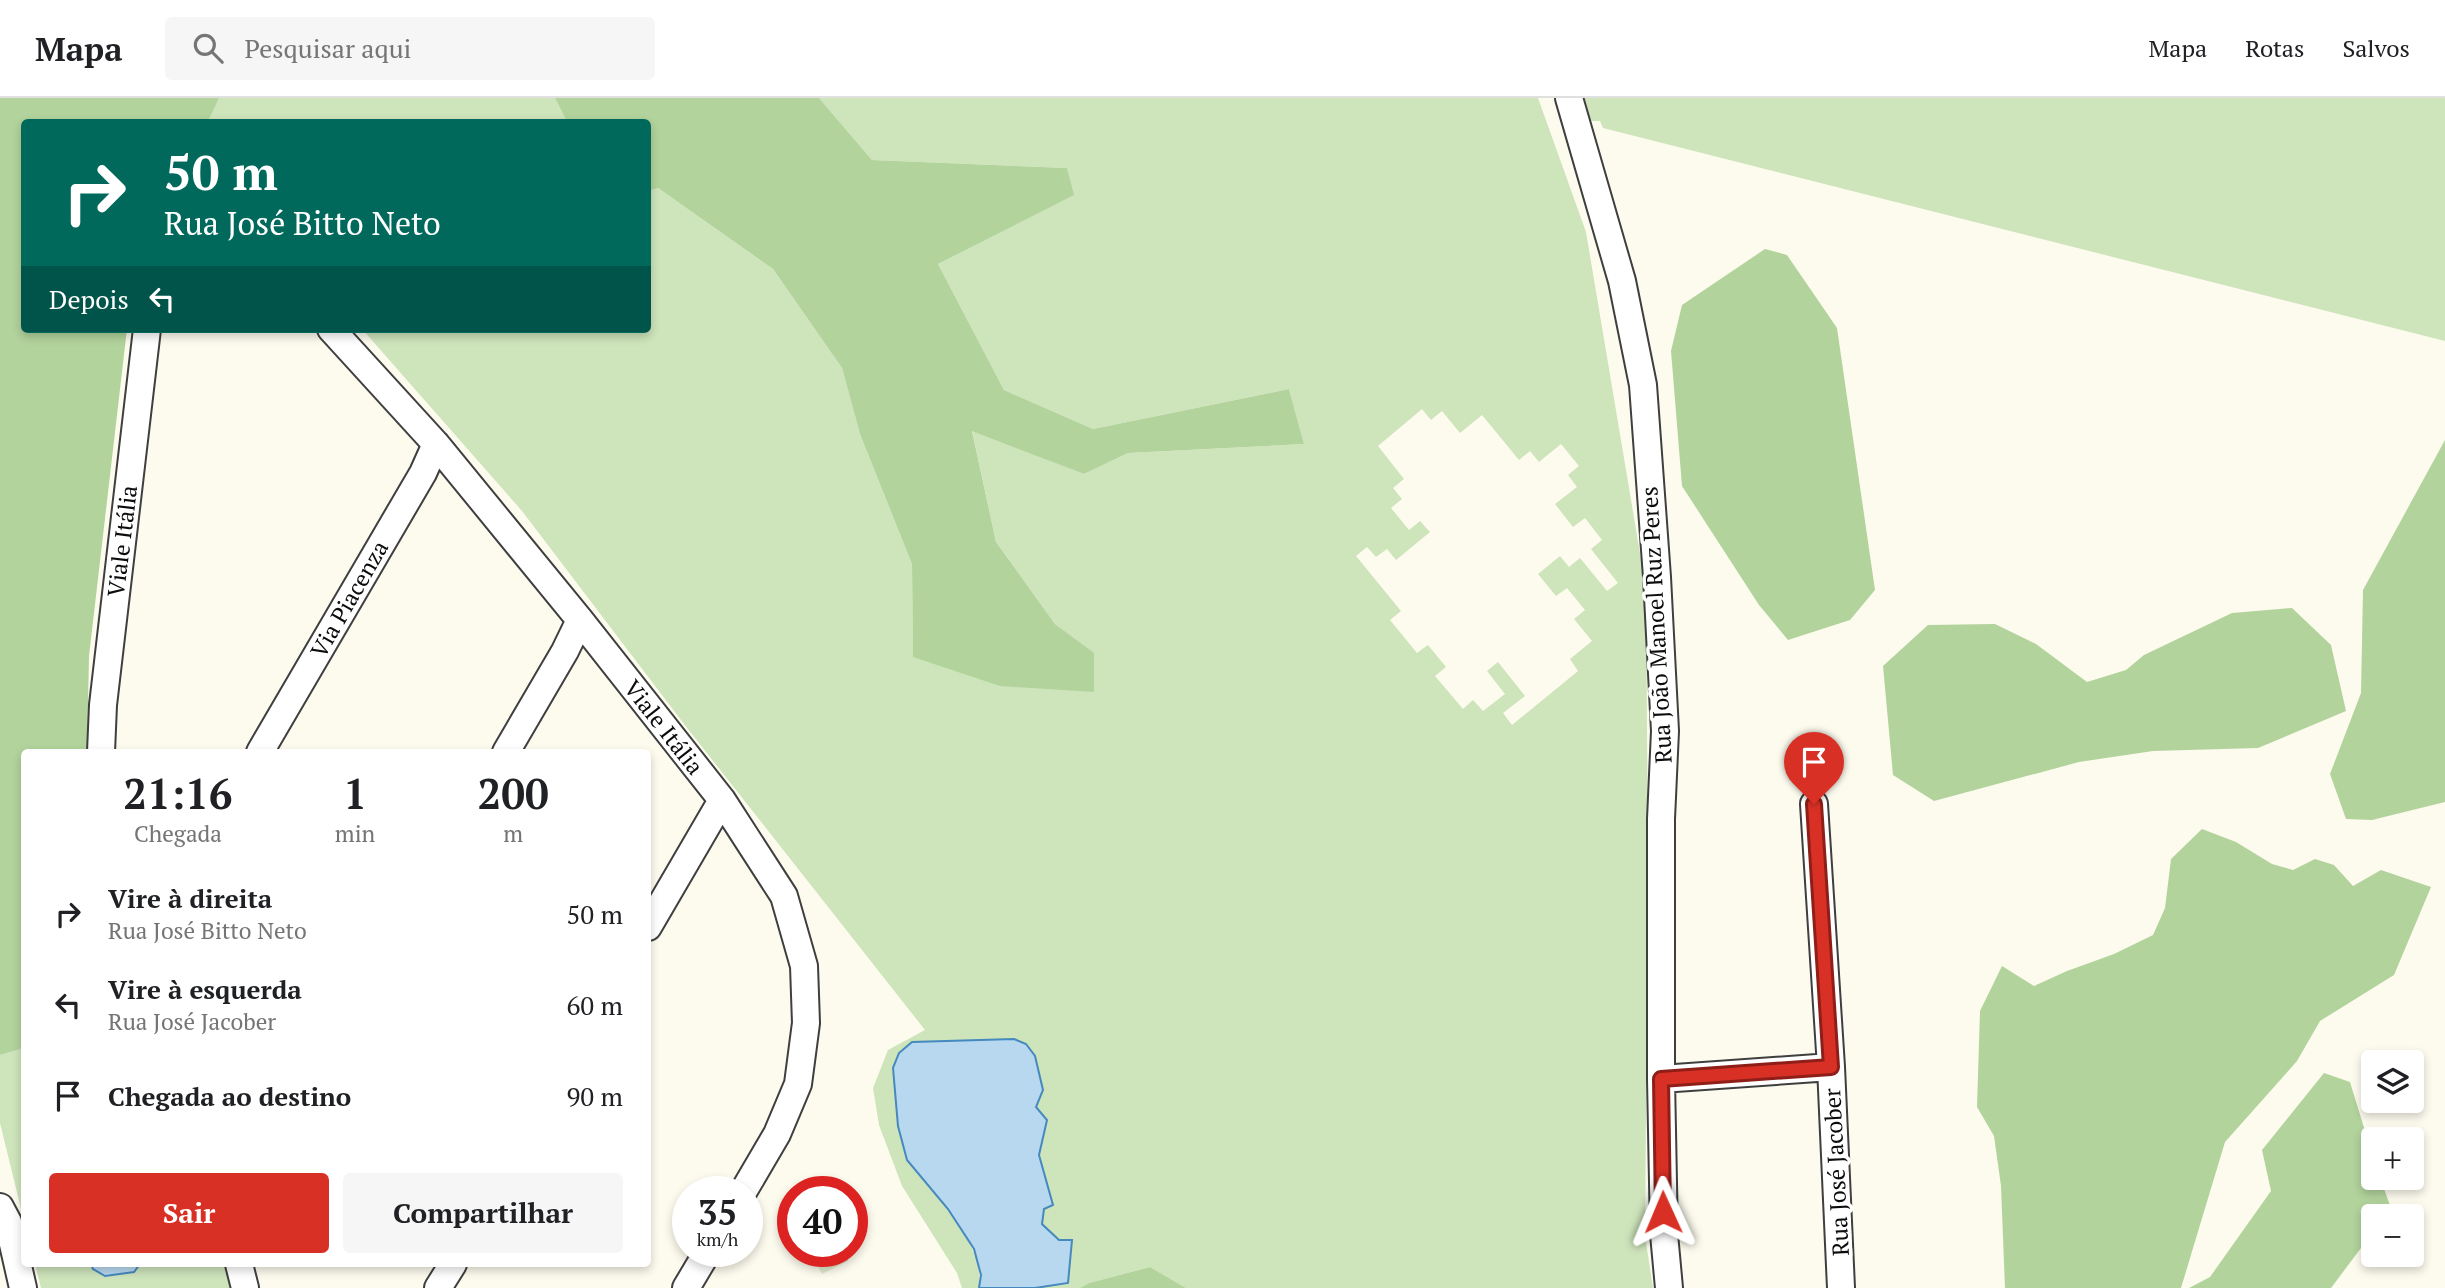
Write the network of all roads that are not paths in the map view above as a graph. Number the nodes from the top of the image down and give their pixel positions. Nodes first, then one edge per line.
1 (1569, 98) edge
2 (147, 333) edge
3 (335, 333) edge
4 (436, 444) junction
5 (580, 620) junction
6 (102, 749) edge
7 (262, 749) edge
8 (508, 749) edge
9 (722, 800) junction
10 (1814, 804) dead end
11 (651, 922) edge
12 (1831, 1067) junction
13 (1661, 1079) junction
14 (752, 1176) edge
15 (0, 1207) edge
16 (240, 1267) edge
17 (451, 1267) edge
18 (698, 1267) edge
19 (23, 1288) edge
20 (245, 1288) edge
21 (438, 1288) edge
22 (686, 1288) edge
23 (1669, 1288) edge
24 (1842, 1288) edge

1 - 13 street, Rua João Manoel Ruz Peres
2 - 6 street, Viale Itália
3 - 4 street, Viale Itália
4 - 5 street, Viale Itália
4 - 7 street, Via Piacenza
5 - 8 street
5 - 9 street, Viale Itália
9 - 11 street
9 - 14 street, Viale Itália
10 - 12 street, Rua José Jacober
12 - 13 street
12 - 24 street, Rua José Jacober
13 - 23 street, Rua João Manoel Ruz Peres
15 - 19 street
16 - 20 street
17 - 21 street
18 - 22 street

